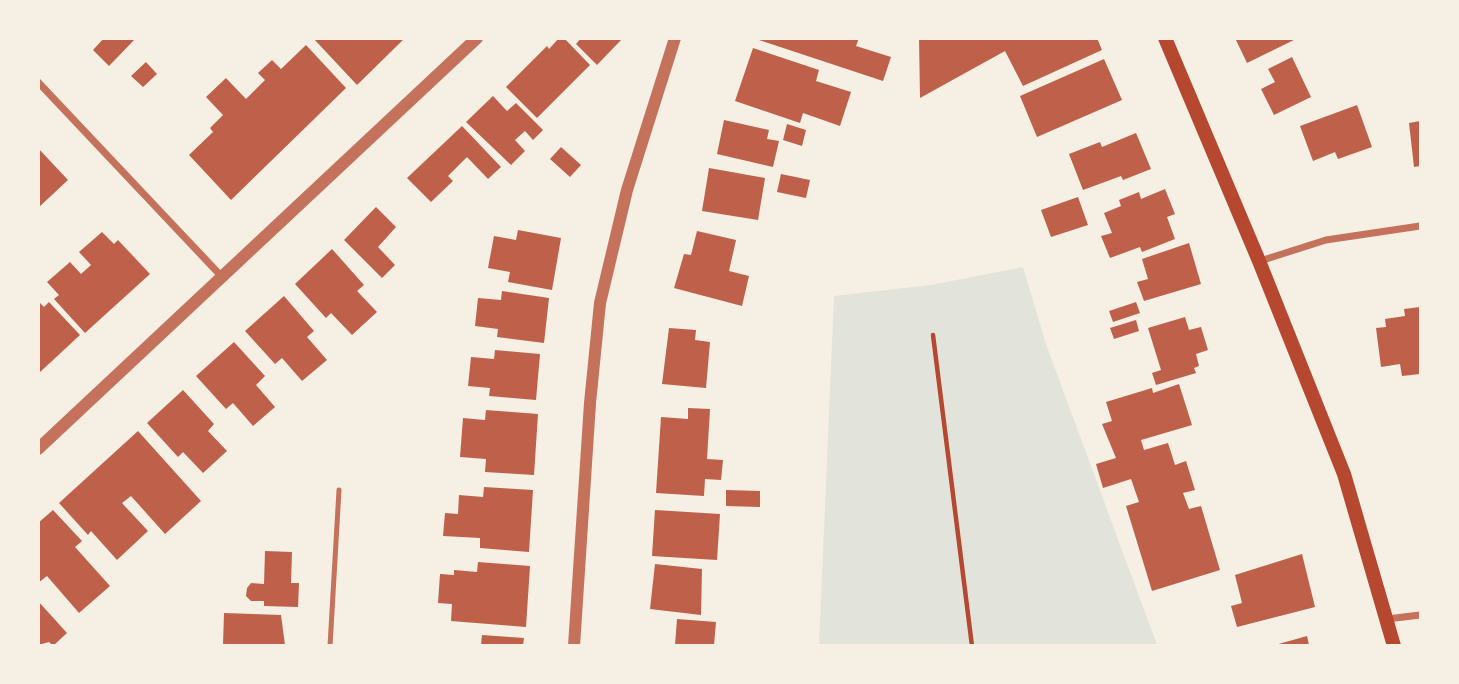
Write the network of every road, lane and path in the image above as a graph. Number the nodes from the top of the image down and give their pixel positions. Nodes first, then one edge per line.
1 (477, 38) edge
2 (675, 38) edge
3 (1165, 38) edge
4 (38, 82) edge
5 (1420, 226) edge
6 (1259, 261) junction
7 (224, 279) junction
8 (933, 335) dead end
9 (38, 449) edge
10 (339, 489) dead end
11 (1420, 615) edge
12 (1387, 619) junction
13 (330, 646) edge
14 (574, 646) edge
15 (972, 646) edge
16 (1394, 646) edge

1 - 7 street
2 - 14 street
3 - 6 main road
4 - 7 street
5 - 6 street
6 - 12 main road
7 - 9 street
8 - 15 path
10 - 13 lane
11 - 12 street
12 - 16 main road

